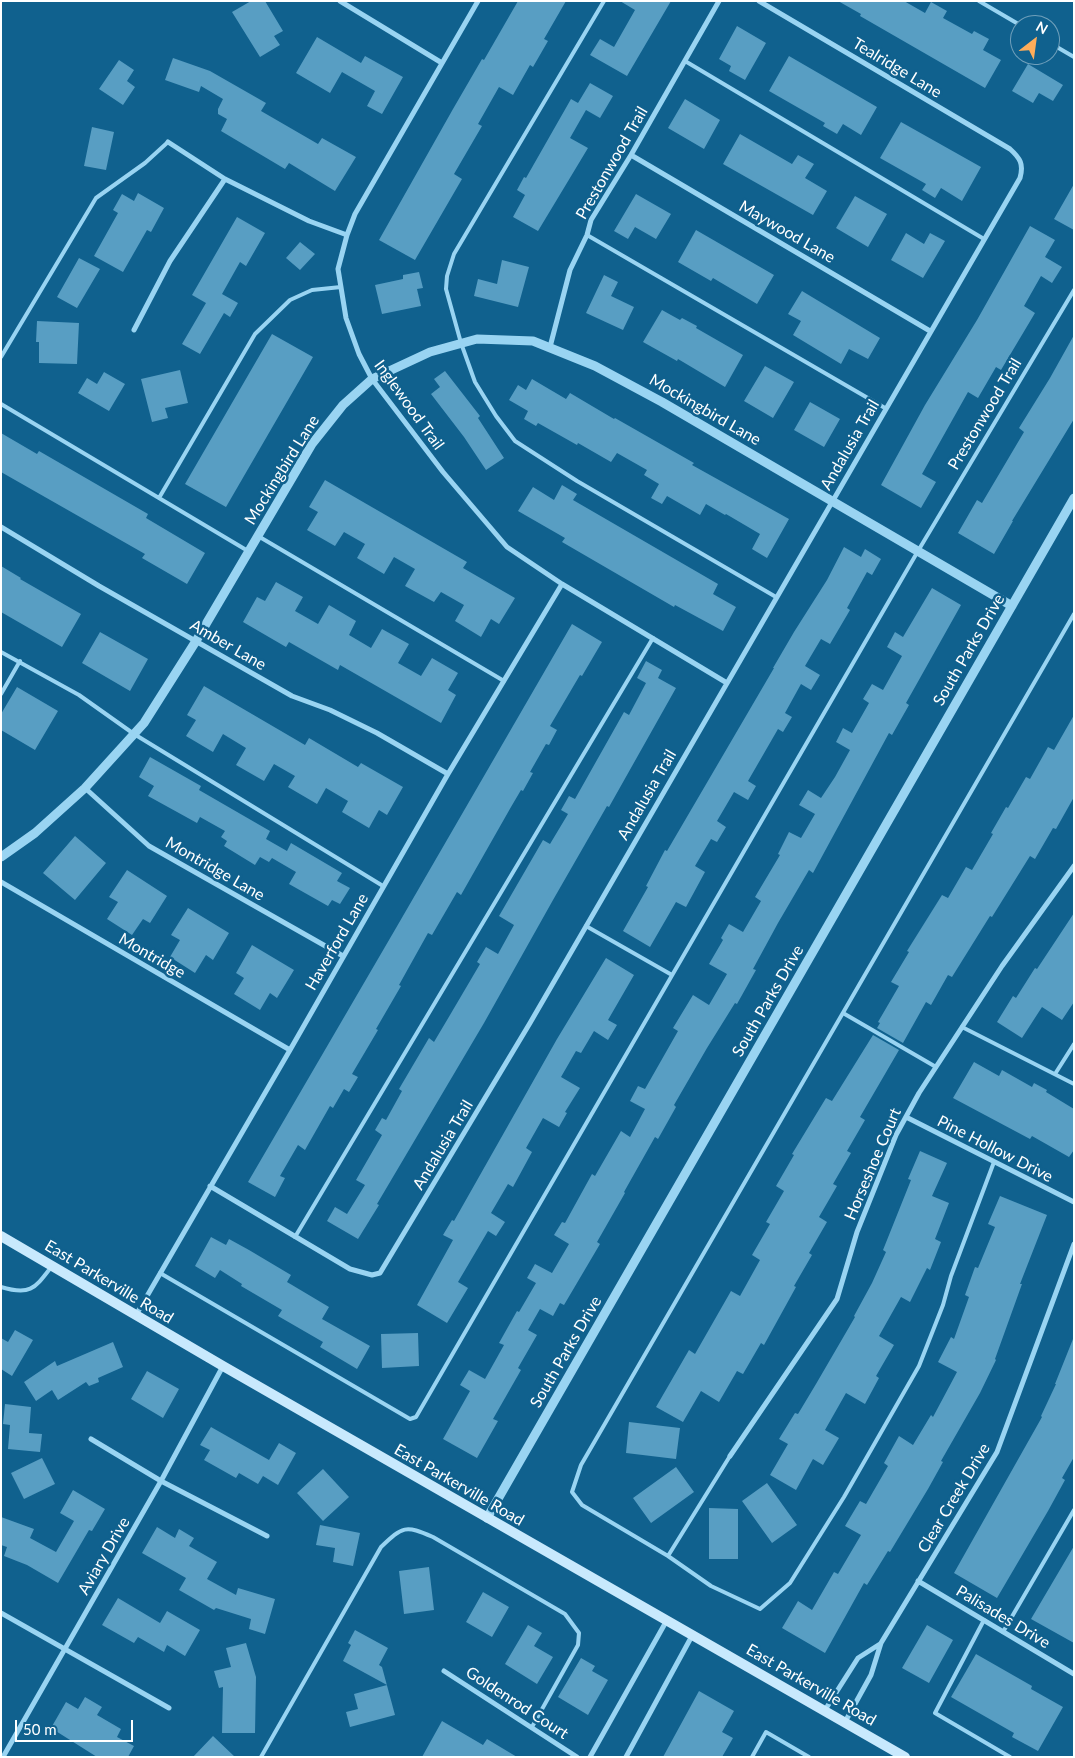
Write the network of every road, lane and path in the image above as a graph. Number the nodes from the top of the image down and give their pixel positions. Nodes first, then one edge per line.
1 (340, 1) edge
2 (478, 1) edge
3 (604, 1) edge
4 (719, 1) edge
5 (759, 1) edge
6 (979, 1) edge
7 (1010, 19) edge
8 (1060, 49) edge
9 (1074, 57) edge
10 (685, 61) junction
11 (442, 63) junction
12 (168, 142) joint
13 (631, 155) junction
14 (1020, 158) joint
15 (225, 179) junction
16 (347, 235) junction
17 (587, 235) junction
18 (984, 239) junction
19 (341, 287) junction
20 (1074, 290) edge
21 (134, 330) dead end
22 (930, 331) junction
23 (461, 343) junction
24 (550, 347) junction
25 (1, 357) edge
26 (372, 379) junction
27 (1, 404) edge
28 (885, 408) junction
29 (159, 498) junction
30 (1074, 498) edge
31 (831, 501) junction
32 (1, 527) edge
33 (258, 536) junction
34 (249, 551) junction
35 (918, 551) junction
36 (562, 584) junction
37 (776, 597) junction
38 (1012, 606) junction
39 (1074, 614) edge
40 (653, 638) junction
41 (196, 641) junction
42 (1, 652) edge
43 (20, 661) junction
44 (504, 680) junction
45 (727, 683) junction
46 (1, 694) edge
47 (134, 734) junction
48 (448, 774) junction
49 (85, 788) junction
50 (1, 857) edge
51 (1074, 866) edge
52 (1, 882) edge
53 (383, 886) junction
54 (586, 926) junction
55 (342, 956) junction
56 (672, 975) junction
57 (843, 1012) junction
58 (962, 1027) junction
59 (1074, 1044) edge
60 (290, 1050) junction
61 (936, 1067) junction
62 (1055, 1074) junction
63 (1074, 1084) edge
64 (906, 1117) junction
65 (994, 1162) junction
66 (210, 1186) junction
67 (1074, 1202) edge
68 (1, 1236) edge
69 (295, 1237) junction
70 (1074, 1244) edge
71 (53, 1266) junction
72 (160, 1273) junction
73 (1, 1286) edge
74 (136, 1315) junction
75 (223, 1366) junction
76 (91, 1438) dead end
77 (730, 1456) joint
78 (161, 1481) junction
79 (1074, 1510) edge
80 (487, 1518) junction
81 (267, 1536) dead end
82 (668, 1556) junction
83 (918, 1581) junction
84 (1, 1613) edge
85 (667, 1620) junction
86 (984, 1620) junction
87 (1003, 1632) junction
88 (693, 1634) junction
89 (881, 1643) junction
90 (65, 1650) junction
91 (444, 1671) dead end
92 (1074, 1674) edge
93 (169, 1708) dead end
94 (824, 1710) junction
95 (845, 1722) junction
96 (532, 1727) junction
97 (3, 1757) edge
98 (261, 1757) edge
99 (577, 1757) edge
100 (590, 1757) edge
101 (626, 1757) edge
102 (752, 1757) edge
103 (809, 1757) edge
104 (905, 1757) edge
105 (1010, 1757) edge

1 - 11 street
2 - 11 street, Inglewood Trail
3 - 23 lane
4 - 10 street, Prestonwood Trail
5 - 14 street, Tealridge Lane
6 - 7 lane
8 - 9 lane
10 - 13 street, Prestonwood Trail
10 - 18 lane
11 - 16 street, Inglewood Trail
12 - 15 street
12 - 25 lane
13 - 17 street, Prestonwood Trail
13 - 22 street, Maywood Lane
14 - 18 street, Andalusia Trail
15 - 16 street
15 - 21 street
16 - 19 street, Inglewood Trail
17 - 24 street, Prestonwood Trail
17 - 28 lane
18 - 22 street, Andalusia Trail
19 - 26 street, Inglewood Trail
19 - 29 lane
20 - 35 lane, Prestonwood Trail
22 - 28 street, Andalusia Trail
23 - 24 street, Mockingbird Lane
23 - 26 street, Mockingbird Lane
23 - 37 lane
24 - 31 street, Mockingbird Lane
26 - 33 street, Mockingbird Lane
26 - 36 street, Inglewood Trail
27 - 29 lane
28 - 31 street, Andalusia Trail
29 - 34 lane
30 - 38 street, South Parks Drive
31 - 35 street, Mockingbird Lane
31 - 37 street, Andalusia Trail
32 - 41 street, Amber Lane
33 - 34 street, Mockingbird Lane
33 - 44 lane
34 - 41 street, Mockingbird Lane
35 - 38 street, Mockingbird Lane
35 - 56 lane, Prestonwood Trail
36 - 40 street, Inglewood Trail
36 - 44 street, Haverford Lane
37 - 45 street, Andalusia Trail
38 - 80 street, South Parks Drive
39 - 57 lane
40 - 45 street, Inglewood Trail
40 - 69 lane
41 - 47 street, Mockingbird Lane
41 - 48 street, Amber Lane
42 - 43 lane
43 - 46 lane
43 - 47 lane
44 - 48 street, Haverford Lane
45 - 54 street, Andalusia Trail
47 - 49 street, Mockingbird Lane
47 - 53 lane
48 - 53 street, Haverford Lane
49 - 50 street, Mockingbird Lane
49 - 55 street, Montridge Lane
51 - 58 street, Horseshoe Court
52 - 60 street, Montridge
53 - 55 street, Haverford Lane
54 - 56 lane
54 - 69 street, Andalusia Trail
55 - 60 street, Haverford Lane
56 - 72 lane, Prestonwood Trail
57 - 61 lane
57 - 82 lane
58 - 61 street, Horseshoe Court
58 - 62 lane
59 - 62 lane
60 - 66 street, Haverford Lane
61 - 64 street, Horseshoe Court
62 - 63 lane
64 - 65 street, Pine Hollow Drive
64 - 77 street, Horseshoe Court
65 - 67 street, Pine Hollow Drive
65 - 82 lane
66 - 69 street, Andalusia Trail
66 - 72 street, Haverford Lane
68 - 71 main road, East Parkerville Road
70 - 83 street, Clear Creek Drive
71 - 73 lane
71 - 74 main road, East Parkerville Road
72 - 74 street, Haverford Lane
74 - 75 main road, East Parkerville Road
75 - 78 street, Aviary Drive
75 - 80 main road, East Parkerville Road
76 - 78 street
77 - 82 lane
78 - 81 street
78 - 90 street, Aviary Drive
79 - 87 lane
80 - 85 main road, East Parkerville Road
83 - 86 street, Palisades Drive
83 - 89 street, Clear Creek Drive
84 - 90 street
85 - 88 main road, East Parkerville Road
85 - 100 street
86 - 87 street, Palisades Drive
86 - 105 lane
87 - 92 street, Palisades Drive
88 - 94 main road, East Parkerville Road
88 - 101 street
89 - 94 street, Clear Creek Drive
89 - 95 street, Clear Creek Drive
90 - 93 street
90 - 97 street, Aviary Drive
91 - 96 street, Goldenrod Court
94 - 95 main road, East Parkerville Road
95 - 104 main road, East Parkerville Road
96 - 98 lane
96 - 99 street, Goldenrod Court
102 - 103 lane

